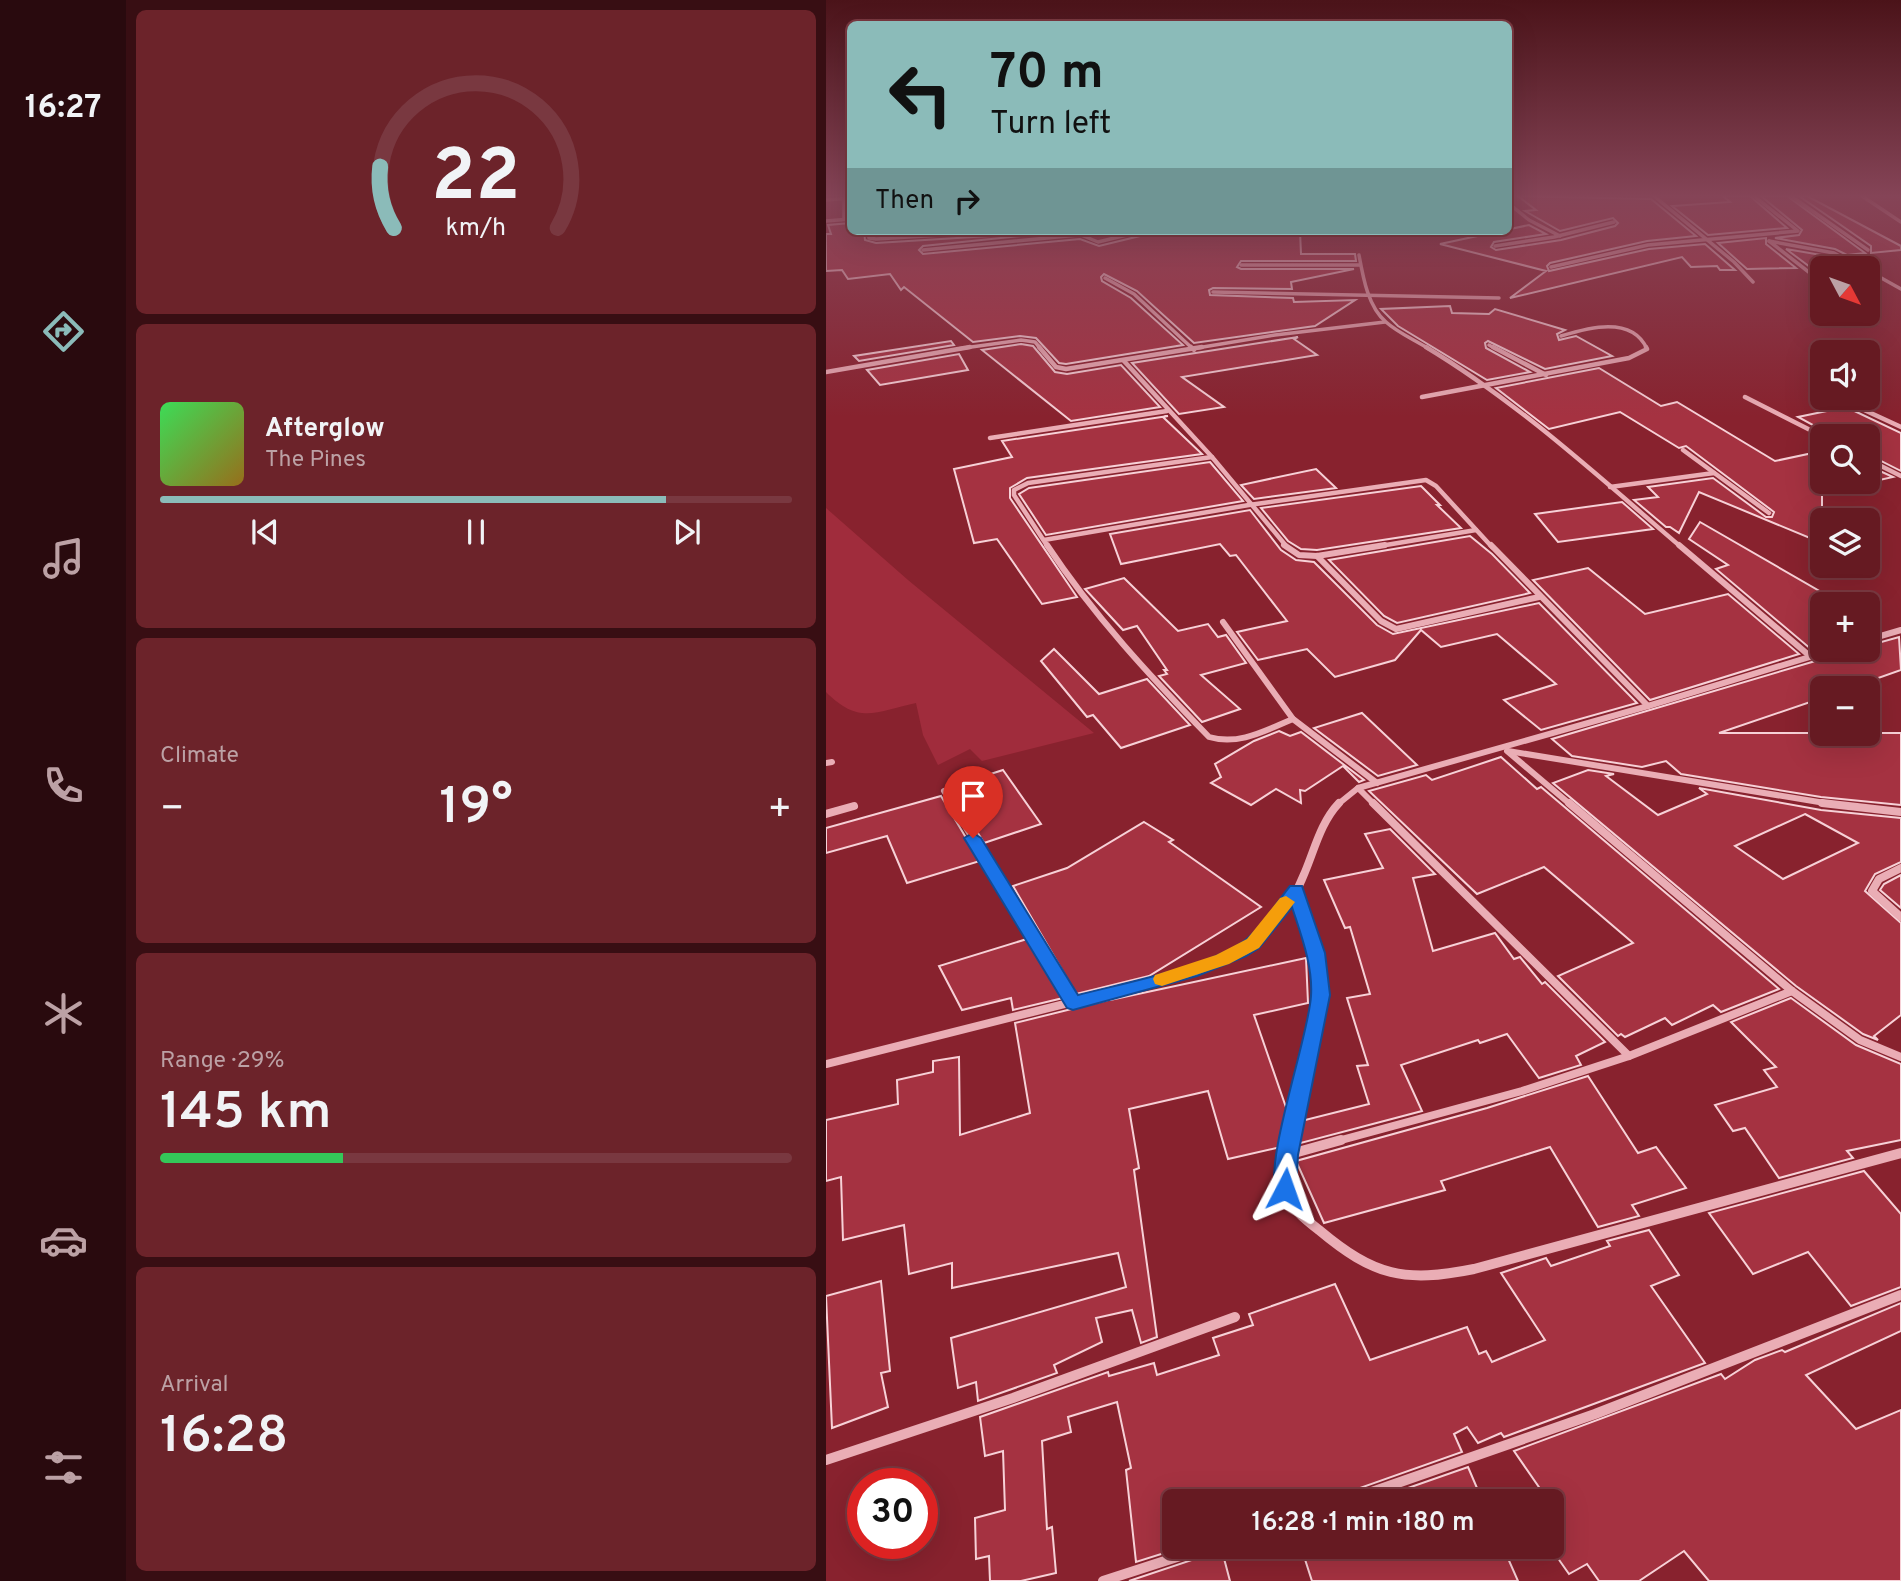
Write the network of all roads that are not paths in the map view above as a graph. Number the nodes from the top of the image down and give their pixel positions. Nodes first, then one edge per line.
1 (1361, 270) edge
2 (1742, 270) edge
3 (1806, 270) edge
4 (1810, 273) dead end
5 (1880, 277) edge
6 (1104, 278) dead end
7 (1753, 282) dead end
8 (1901, 289) edge
9 (1213, 292) dead end
10 (1368, 294) junction
11 (1499, 298) dead end
12 (1385, 322) junction
13 (1560, 336) dead end
14 (1489, 345) dead end
15 (1194, 350) junction
16 (1124, 361) junction
17 (826, 372) edge
18 (1546, 375) junction
19 (1487, 387) junction
20 (1422, 397) dead end
21 (1745, 397) dead end
22 (1864, 410) edge
23 (1167, 411) junction
24 (1901, 427) edge
25 (1810, 430) edge
26 (990, 438) dead end
27 (1683, 450) dead end
28 (1212, 457) junction
29 (1880, 466) edge
30 (1715, 473) junction
31 (1901, 476) edge
32 (1610, 487) junction
33 (1249, 505) junction
34 (1769, 513) dead end
35 (1476, 530) junction
36 (1044, 540) junction
37 (1317, 556) junction
38 (1539, 597) junction
39 (1223, 622) dead end
40 (1901, 630) edge
41 (1880, 636) edge
42 (1810, 656) edge
43 (1810, 657) edge
44 (1648, 706) junction
45 (1293, 719) junction
46 (1503, 750) junction
47 (1377, 783) junction
48 (1358, 789) junction
49 (944, 791) dead end
50 (854, 806) dead end
51 (1901, 811) edge
52 (826, 814) edge
53 (1901, 868) edge
54 (1296, 890) junction
55 (1901, 917) edge
56 (1792, 991) junction
57 (1073, 1003) junction
58 (1629, 1056) junction
59 (1901, 1057) edge
60 (826, 1064) edge
61 (1901, 1153) edge
62 (1287, 1155) junction
63 (1901, 1295) edge
64 (1235, 1317) dead end
65 (826, 1460) edge
66 (1380, 1489) edge
67 (1171, 1559) edge
68 (1103, 1581) edge

1 - 10 street
2 - 7 street
3 - 4 street
5 - 8 street
6 - 15 street
9 - 10 street
10 - 11 street
10 - 12 street
12 - 15 street
12 - 19 street
13 - 18 street
14 - 18 street
15 - 16 street
16 - 17 street
16 - 23 street
18 - 19 street
19 - 20 street
19 - 32 street
21 - 25 street
22 - 24 street
23 - 26 street
23 - 28 street
27 - 30 street
28 - 33 street
28 - 36 street
29 - 31 street
30 - 32 street
30 - 34 street
32 - 42 street
33 - 35 street
33 - 36 street
33 - 37 street
35 - 37 street
35 - 38 street
36 - 45 street
37 - 38 street
38 - 44 street
39 - 45 street
40 - 41 street
43 - 44 street
44 - 46 street
45 - 47 street
46 - 47 street
46 - 51 street
46 - 56 street
47 - 48 street
48 - 54 street
48 - 58 street
49 - 57 street
50 - 52 street
53 - 55 street
54 - 57 street
54 - 62 street
56 - 58 street
56 - 59 street
57 - 60 street
58 - 62 street
61 - 62 street
63 - 66 street
64 - 65 street
67 - 68 street

